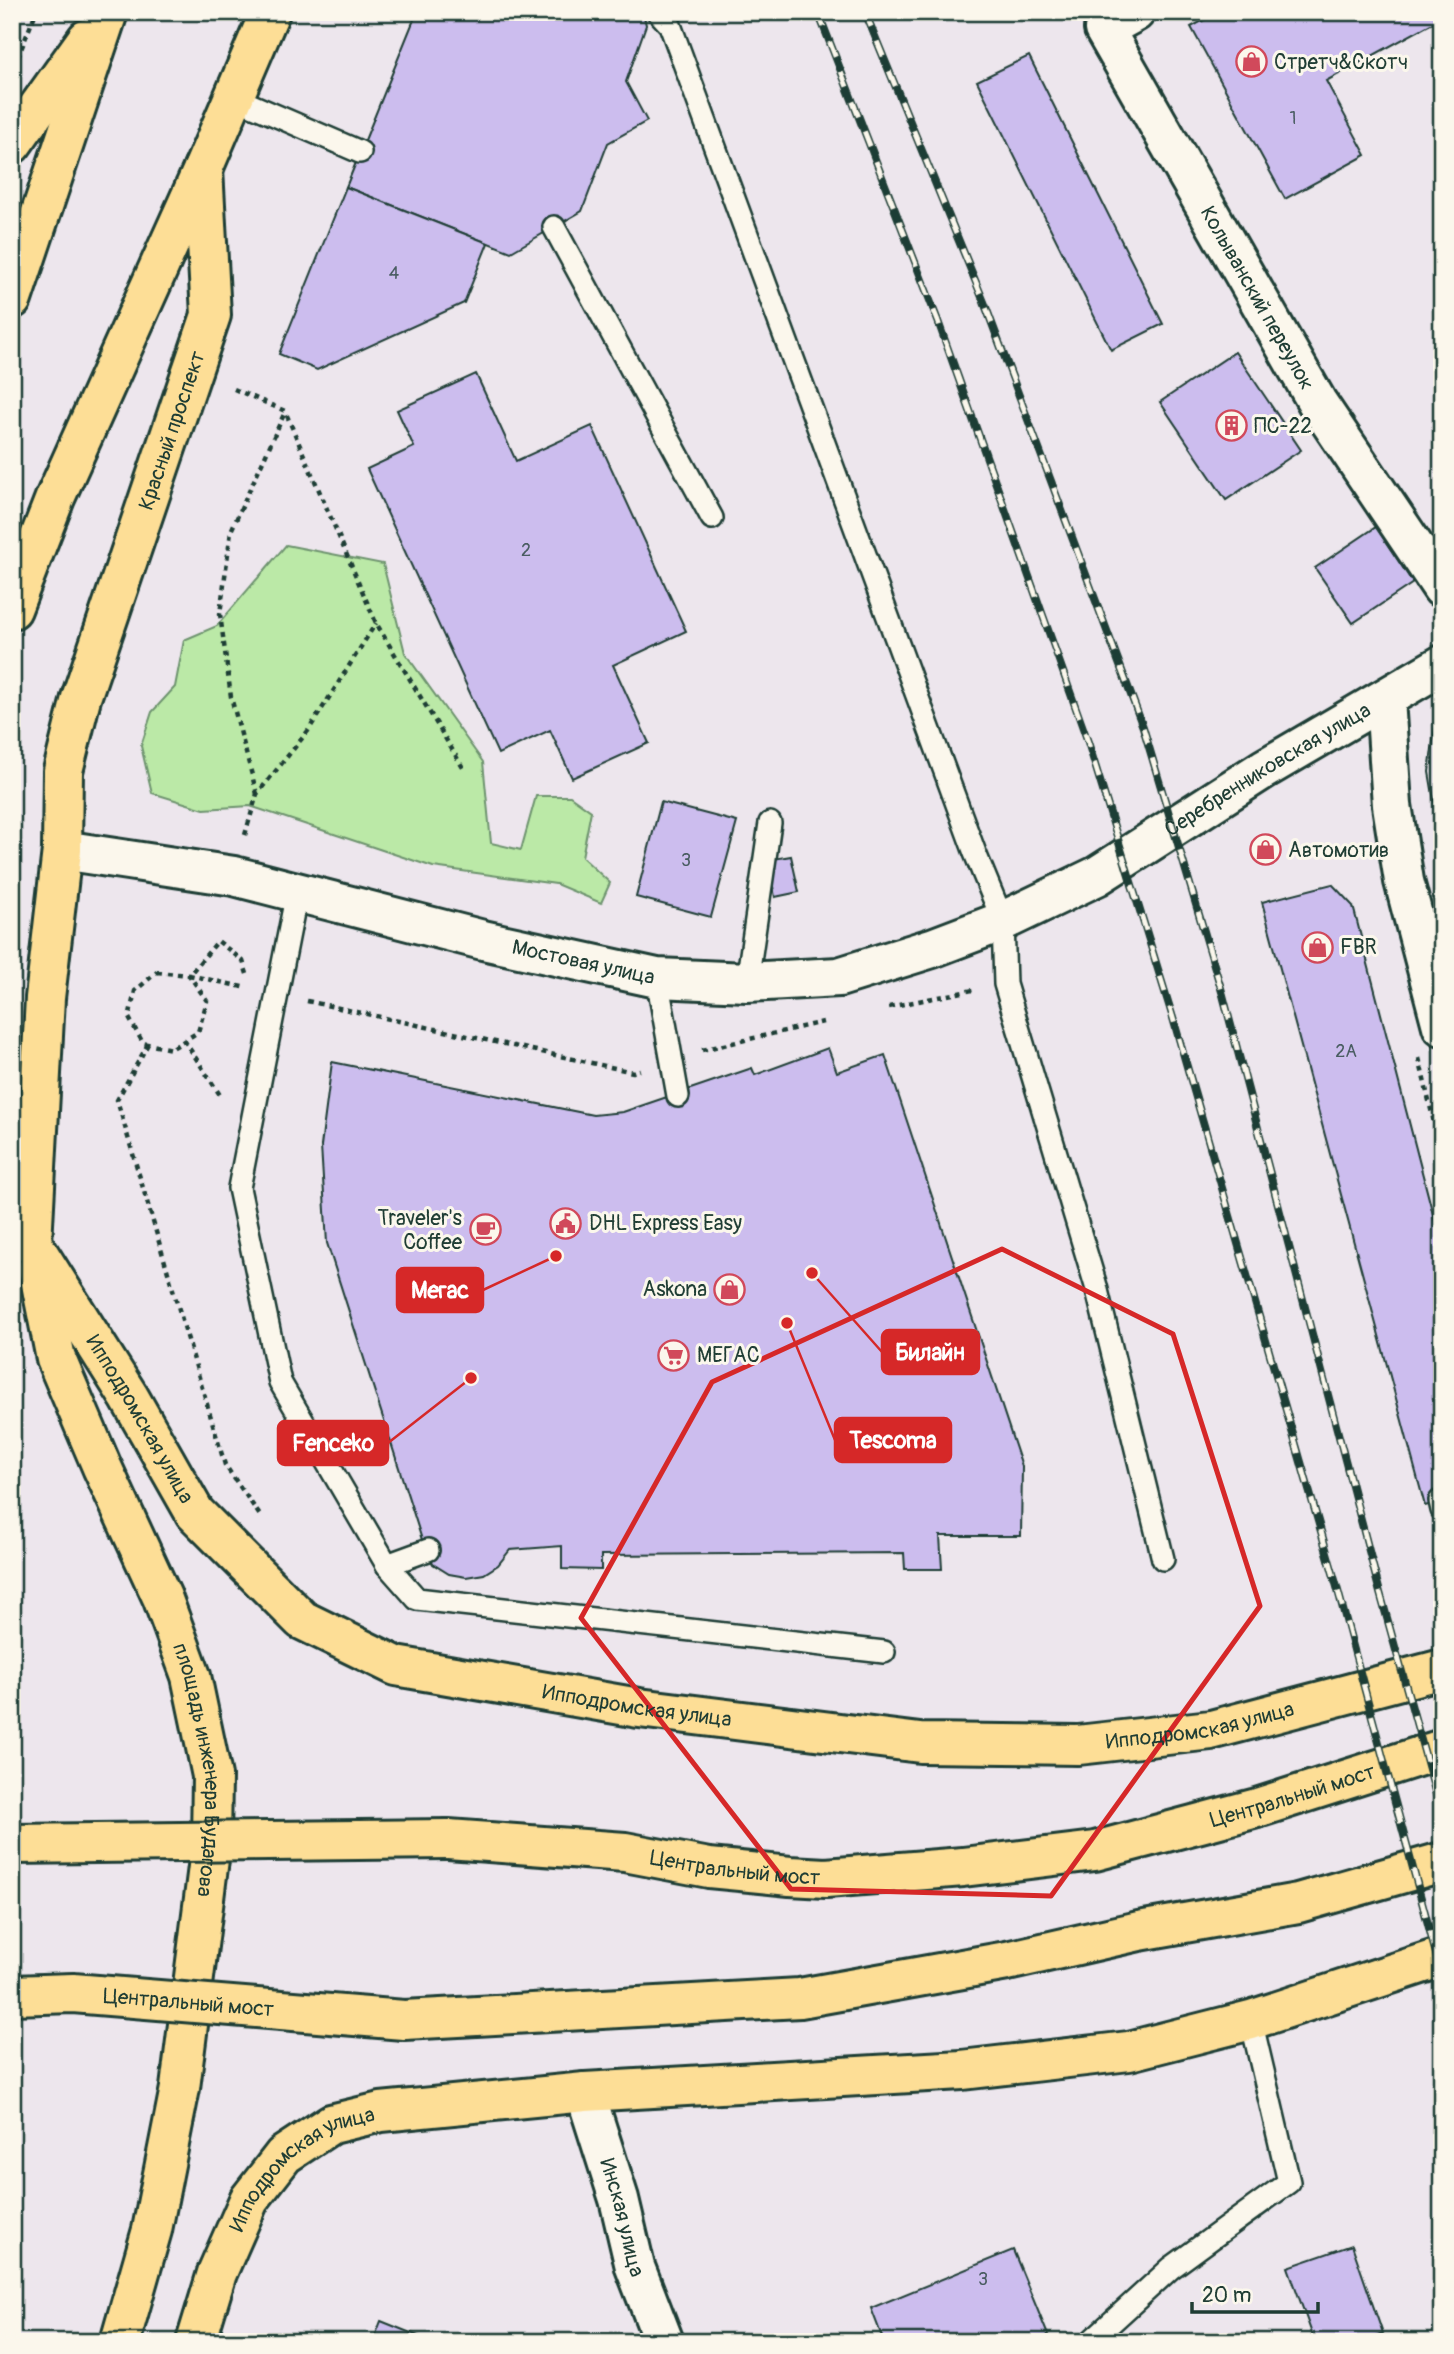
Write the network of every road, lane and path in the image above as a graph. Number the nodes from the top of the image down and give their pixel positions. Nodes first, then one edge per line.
1 (36, 12) edge
2 (108, 12) edge
3 (270, 12) edge
4 (658, 12) edge
5 (1135, 12) edge
6 (14, 60) edge
7 (12, 71) edge
8 (233, 97) junction
9 (12, 144) edge
10 (360, 152) dead end
11 (203, 169) junction
12 (554, 227) dead end
13 (12, 299) edge
14 (234, 389) dead end
15 (285, 411) junction
16 (712, 518) dead end
17 (1442, 588) edge
18 (12, 609) edge
19 (376, 623) junction
20 (1442, 665) edge
21 (1385, 699) junction
22 (465, 771) dead end
23 (257, 794) junction
24 (770, 822) dead end
25 (245, 835) dead end
26 (62, 850) junction
27 (1097, 876) joint
28 (297, 892) junction
29 (1003, 921) junction
30 (218, 941) dead end
31 (189, 975) junction
32 (657, 978) junction
33 (747, 982) junction
34 (1005, 984) junction
35 (276, 995) junction
36 (876, 1010) dead end
37 (825, 1021) dead end
38 (1442, 1026) edge
39 (184, 1040) junction
40 (148, 1044) junction
41 (671, 1058) junction
42 (678, 1096) dead end
43 (253, 1113) junction
44 (22, 1235) edge
45 (268, 1528) dead end
46 (428, 1550) dead end
47 (1163, 1559) dead end
48 (387, 1566) junction
49 (884, 1652) dead end
50 (1442, 1669) edge
51 (1442, 1749) edge
52 (12, 1844) edge
53 (1442, 1862) edge
54 (1442, 1956) edge
55 (12, 1995) edge
56 (1251, 2020) junction
57 (585, 2092) junction
58 (120, 2342) edge
59 (196, 2342) edge
60 (664, 2342) edge
61 (1090, 2342) edge

1 - 6 path
2 - 9 main road
2 - 13 main road
3 - 8 main road, Красный проспект
4 - 29 lane
5 - 17 street, Колыванский переулок
6 - 7 path
8 - 10 lane
8 - 11 main road, Красный проспект
11 - 18 main road
11 - 26 main road, Красный проспект
12 - 16 lane
14 - 15 path
15 - 19 path
15 - 23 path
19 - 22 path
19 - 23 path
20 - 21 street, Серебренниковская улица
21 - 27 street, Серебренниковская улица
21 - 38 street
23 - 25 path
24 - 33 lane
26 - 28 street, Мостовая улица
26 - 44 main road, Красный проспект
27 - 29 street, Мостовая улица
28 - 32 street, Мостовая улица
28 - 35 lane
29 - 33 street, Мостовая улица
29 - 34 lane
30 - 31 path
31 - 35 path
31 - 39 path
31 - 40 path
32 - 33 street, Мостовая улица
32 - 41 lane
34 - 36 path
34 - 47 lane
35 - 41 path
35 - 43 lane
37 - 41 path
39 - 40 path
39 - 43 path
40 - 45 path
41 - 42 lane
43 - 48 lane
44 - 50 main road, Ипподромская улица
44 - 58 main road, площадь инженера Будагова
46 - 48 lane
48 - 49 lane
51 - 52 main road, Центральный мост, bridge
53 - 55 main road, Центральный мост, bridge
54 - 56 main road, Ипподромская улица
56 - 57 main road, Ипподромская улица
56 - 61 lane
57 - 59 main road, Ипподромская улица
57 - 60 street, Инская улица

